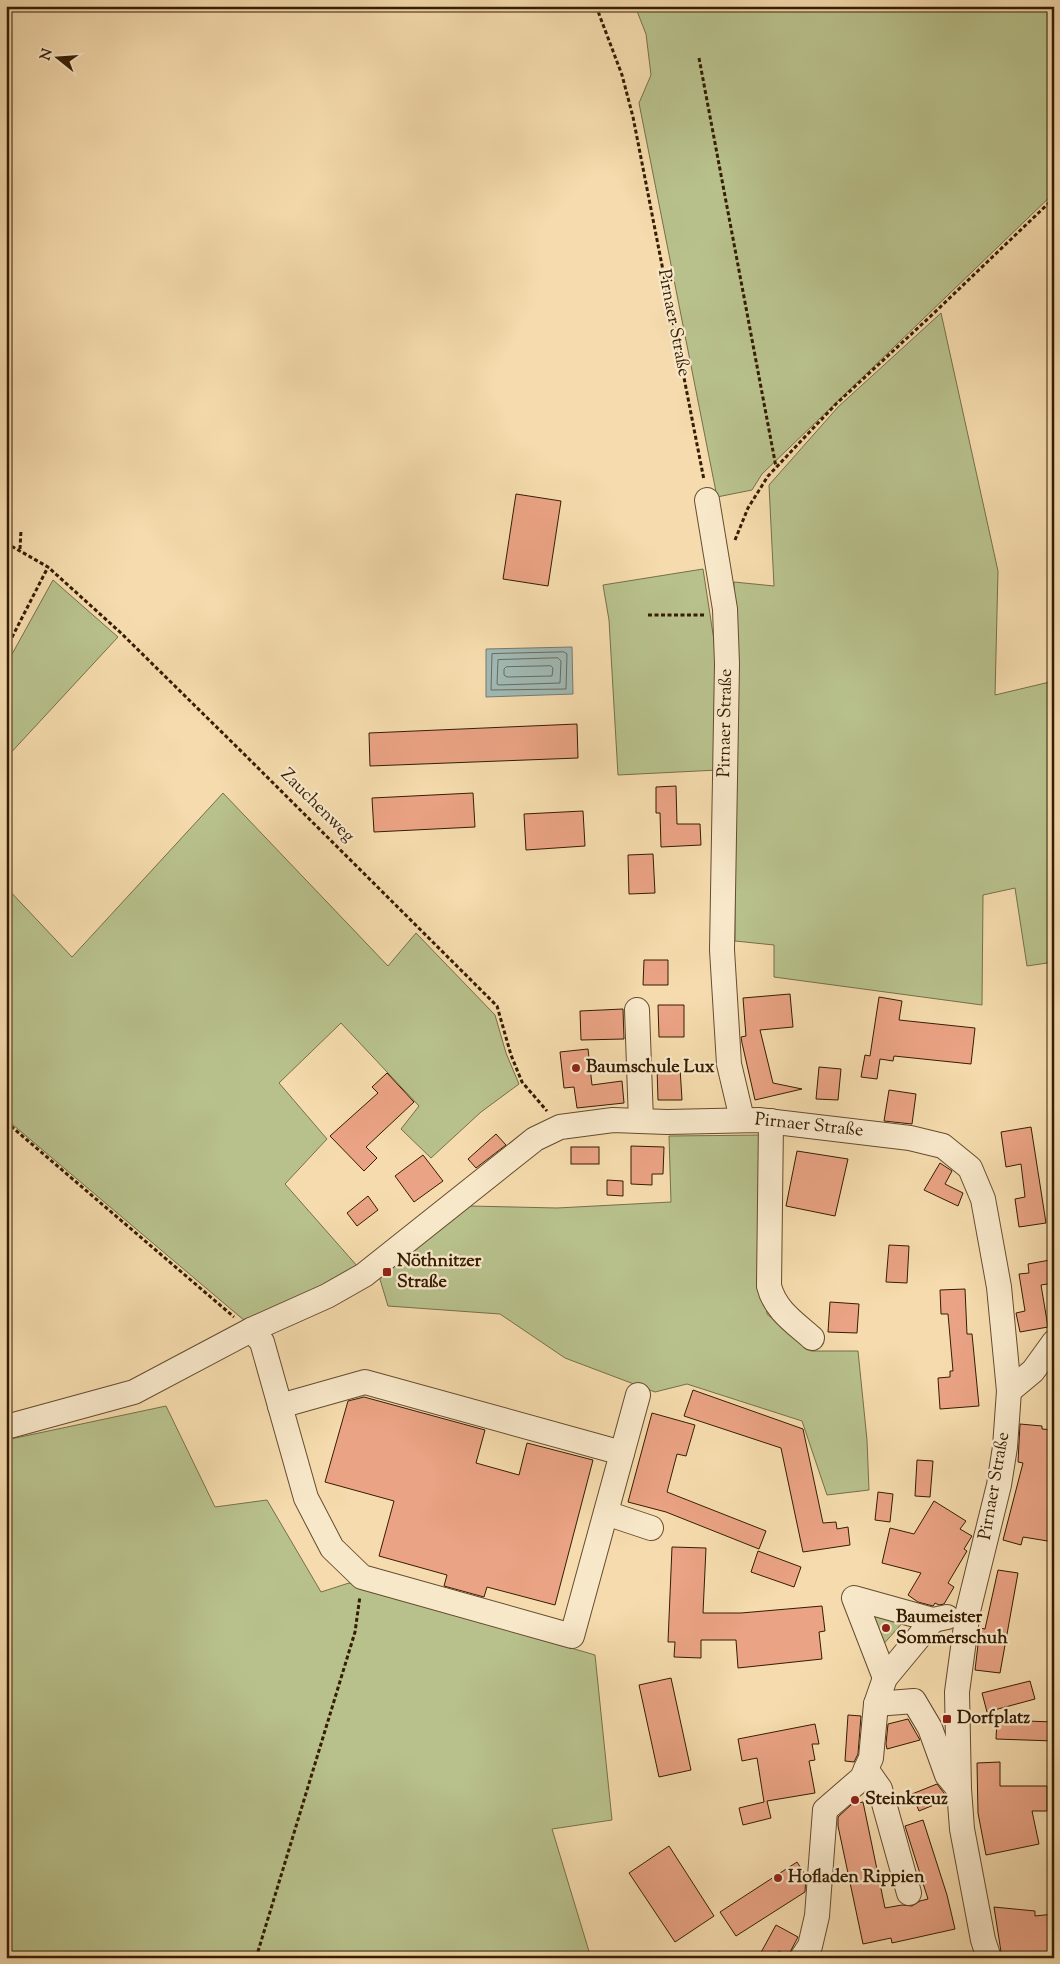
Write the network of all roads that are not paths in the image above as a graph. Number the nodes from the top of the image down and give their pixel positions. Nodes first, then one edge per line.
1 (707, 500) road end
2 (637, 1010) dead end
3 (628, 1071) dead end
4 (742, 1119) junction
5 (636, 1121) junction
6 (771, 1121) junction
7 (251, 1330) junction
8 (812, 1338) dead end
9 (1054, 1342) edge
10 (1009, 1391) junction
11 (638, 1395) dead end
12 (280, 1406) junction
13 (6, 1427) edge
14 (622, 1452) junction
15 (606, 1514) junction
16 (651, 1528) dead end
17 (968, 1611) junction
18 (933, 1620) junction
19 (885, 1678) junction
20 (876, 1704) junction
21 (866, 1769) junction
22 (959, 1789) junction
23 (909, 1893) dead end
24 (802, 1958) edge
25 (989, 1958) edge

1 - 4 street, Pirnaer Straße
2 - 5 street
3 - 5 street
4 - 5 street
4 - 6 street, Pirnaer Straße
5 - 7 street
6 - 8 street
6 - 10 street, Pirnaer Straße
7 - 12 street
7 - 13 street
9 - 10 street
10 - 17 street, Pirnaer Straße
11 - 14 street
12 - 14 street
12 - 15 street
14 - 15 street
15 - 16 street
17 - 18 street
17 - 22 street, Pirnaer Straße
18 - 19 street
18 - 19 street
19 - 20 street
20 - 21 street
20 - 22 street
21 - 23 street
21 - 24 street
22 - 25 street, Pirnaer Straße

